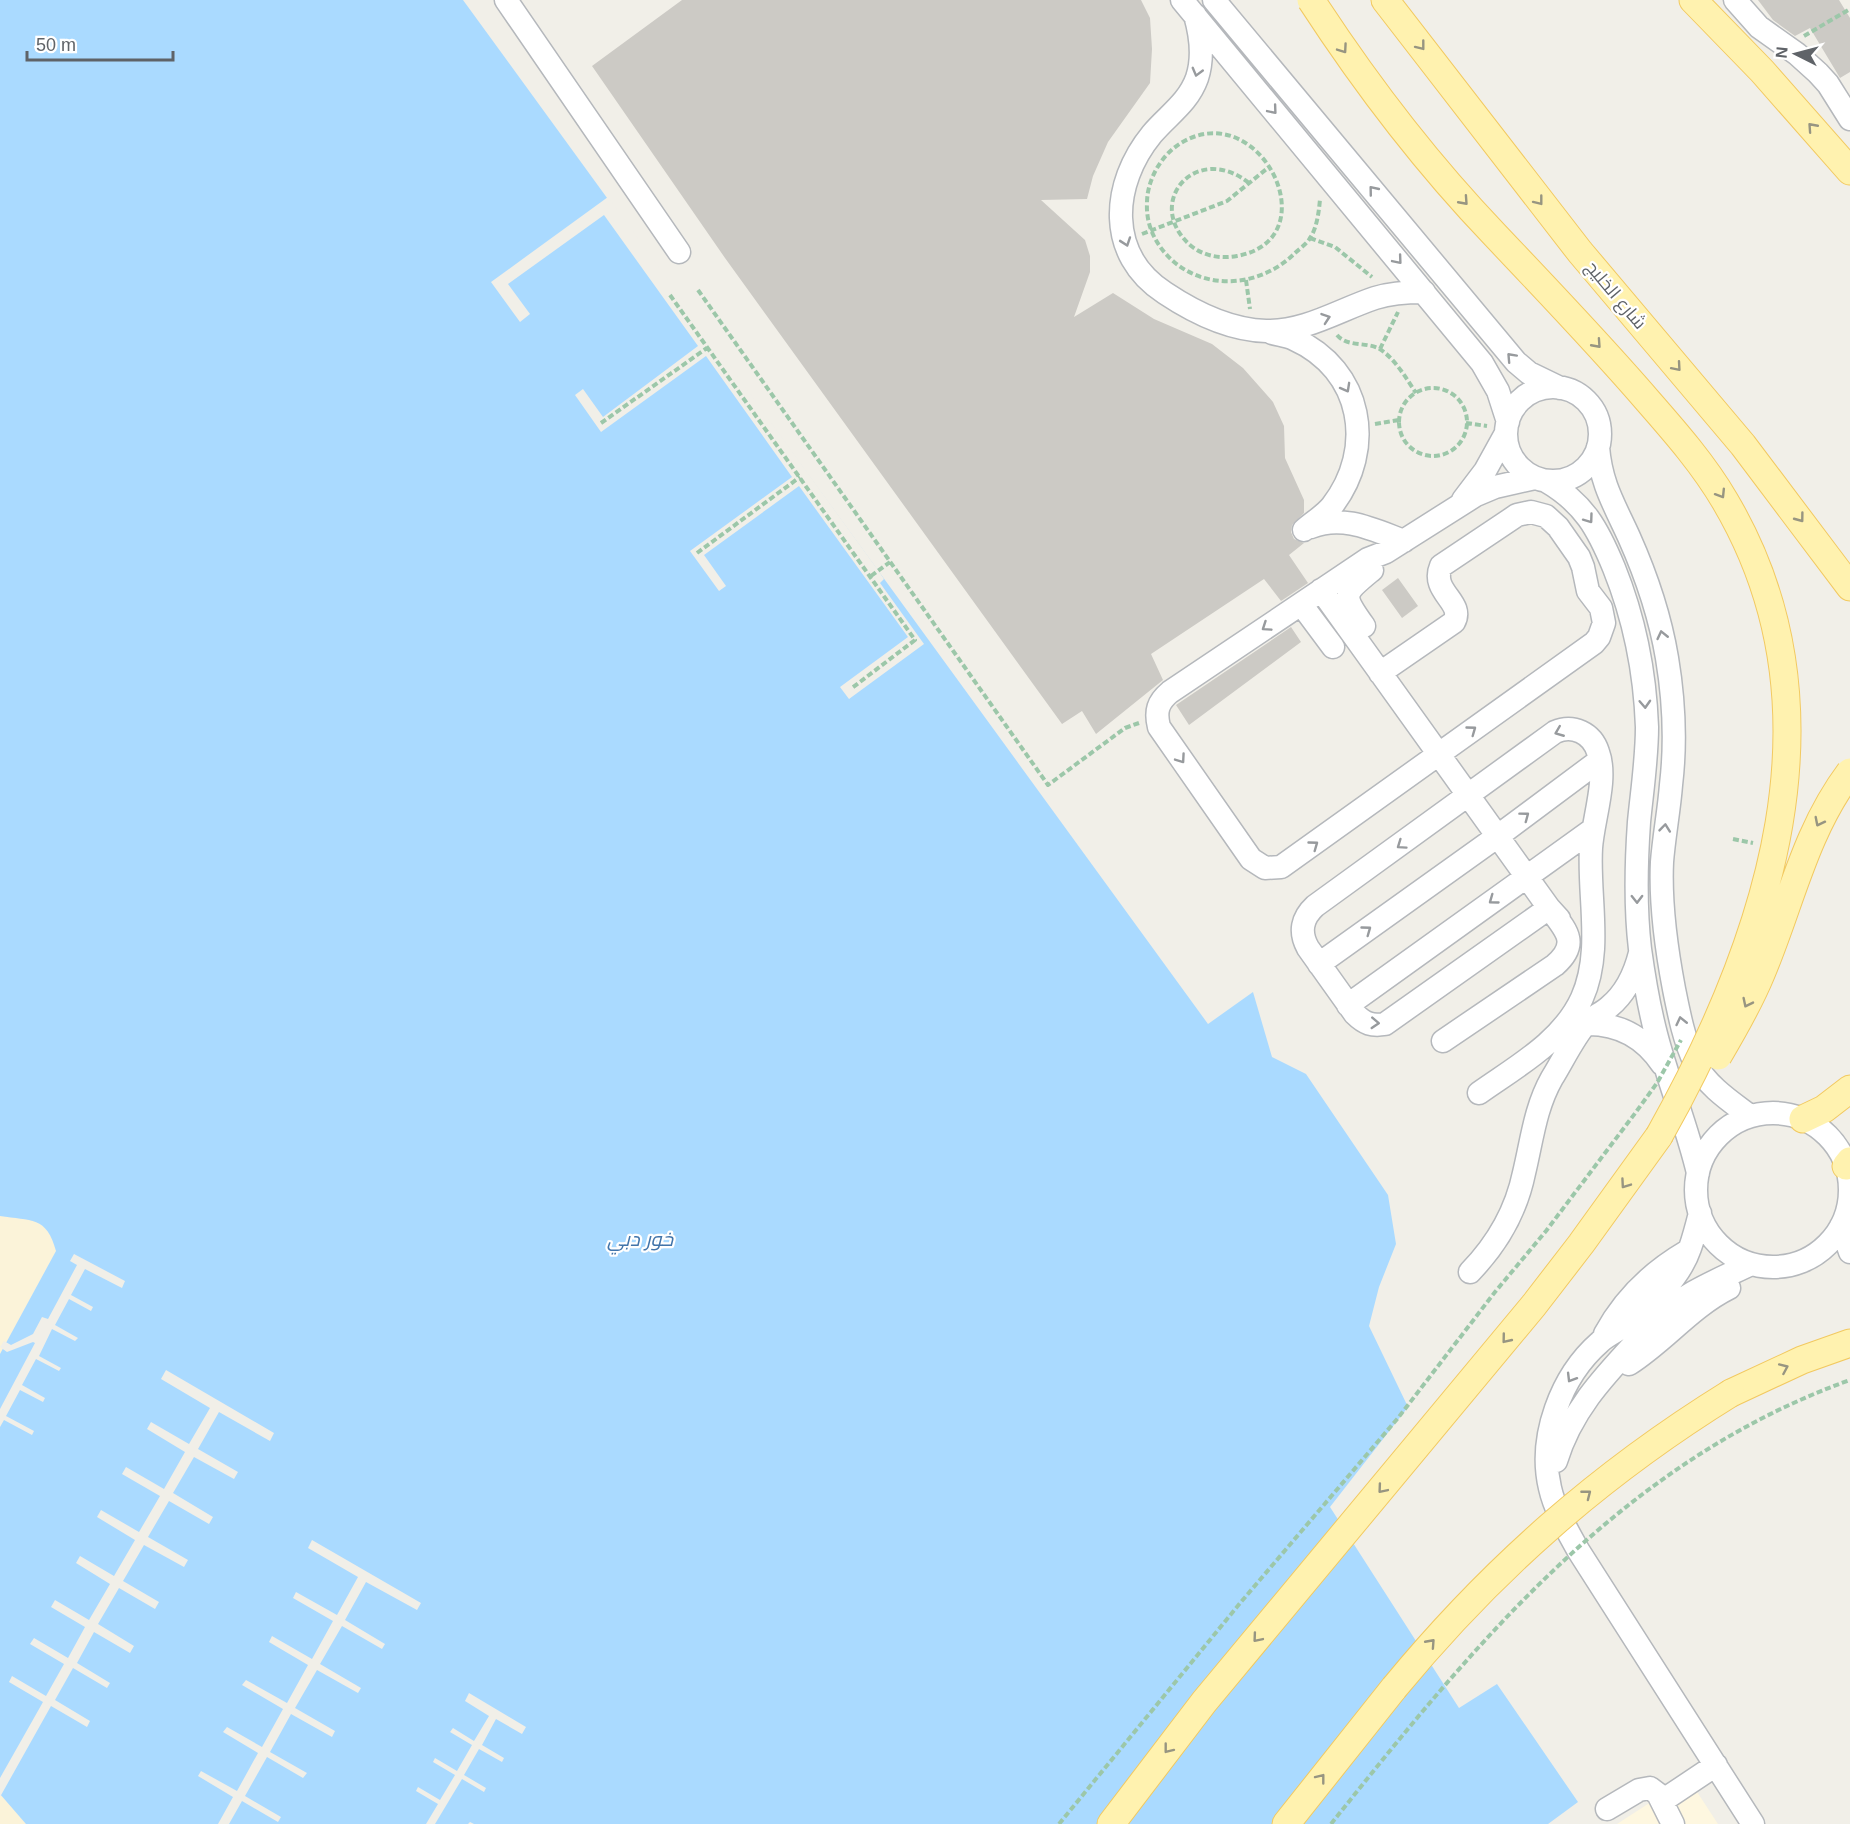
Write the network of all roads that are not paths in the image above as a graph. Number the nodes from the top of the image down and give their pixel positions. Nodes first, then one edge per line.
1 (506, 0) edge
2 (1215, 0) edge
3 (1311, 0) edge
4 (1385, 0) edge
5 (1694, 0) edge
6 (1735, 0) edge
7 (1189, 8) edge
8 (1850, 119) edge
9 (1850, 171) edge
10 (679, 252) dead end
11 (1408, 292) junction
12 (1260, 330) junction
13 (1560, 388) junction
14 (1507, 428) junction
15 (1599, 447) junction
16 (1541, 480) junction
17 (1458, 506) junction
18 (1395, 546) junction
19 (1850, 587) edge
20 (1321, 590) junction
21 (1301, 604) junction
22 (1332, 647) dead end
23 (1366, 654) junction
24 (1380, 673) junction
25 (1439, 754) junction
26 (1600, 759) junction
27 (1850, 772) edge
28 (1469, 796) junction
29 (1592, 830) junction
30 (1498, 836) junction
31 (1526, 876) junction
32 (1549, 908) junction
33 (1593, 945) junction
34 (1640, 949) junction
35 (1319, 964) junction
36 (1348, 1005) junction
37 (1585, 1024) junction
38 (1443, 1041) dead end
39 (1670, 1077) junction
40 (1850, 1089) edge
41 (1479, 1093) dead end
42 (1750, 1116) junction
43 (1803, 1119) junction
44 (1659, 1137) junction
45 (1848, 1164) edge
46 (1698, 1173) junction
47 (1700, 1213) junction
48 (1841, 1226) junction
49 (1850, 1252) edge
50 (1759, 1265) junction
51 (1470, 1272) dead end
52 (1850, 1343) edge
53 (1550, 1489) junction
54 (1716, 1765) junction
55 (1662, 1801) junction
56 (1607, 1809) dead end
57 (1111, 1824) edge
58 (1286, 1824) edge
59 (1673, 1824) edge
60 (1753, 1824) edge

1 - 10 street
13 -> 2 street
3 -> 44 main road, bridge
4 -> 19 main road, شارع الخليج
9 -> 5 main road
6 - 8 street
7 -> 11 street
7 -> 12 street
12 -> 11 street
11 - 14 street
12 -> 18 street
13 - 14 street
13 - 15 street
14 - 16 street
14 - 17 street
15 - 16 street
42 -> 15 street
16 - 17 street
16 -> 34 street
17 - 18 street
18 - 20 street
18 - 23 street
20 - 21 street
20 - 23 street
21 - 22 street
21 -> 25 street
23 - 24 street
24 - 25 street
25 -> 24 street
25 - 28 street
26 -> 28 street
26 - 29 street
30 -> 26 street
27 -> 44 main road, bridge
28 - 30 street
28 -> 35 street
29 - 31 street
29 - 33 street
30 - 31 street
35 -> 30 street
31 - 32 street
31 -> 36 street
32 - 33 street
36 -> 32 street
32 - 38 street
33 - 41 street
34 - 37 street
34 - 39 street
35 - 36 street
37 - 39 street
37 - 51 street
39 - 46 street
40 - 43 main road
42 - 43 street
42 - 46 street
43 - 45 street
44 -> 57 main road
45 - 48 street
46 - 47 street
47 - 50 street
47 -> 53 street
48 - 49 street
48 - 50 street
50 - 53 street
58 -> 52 main road, bridge
53 - 54 street
54 - 55 street
54 - 60 street
55 - 56 street
55 - 59 street

